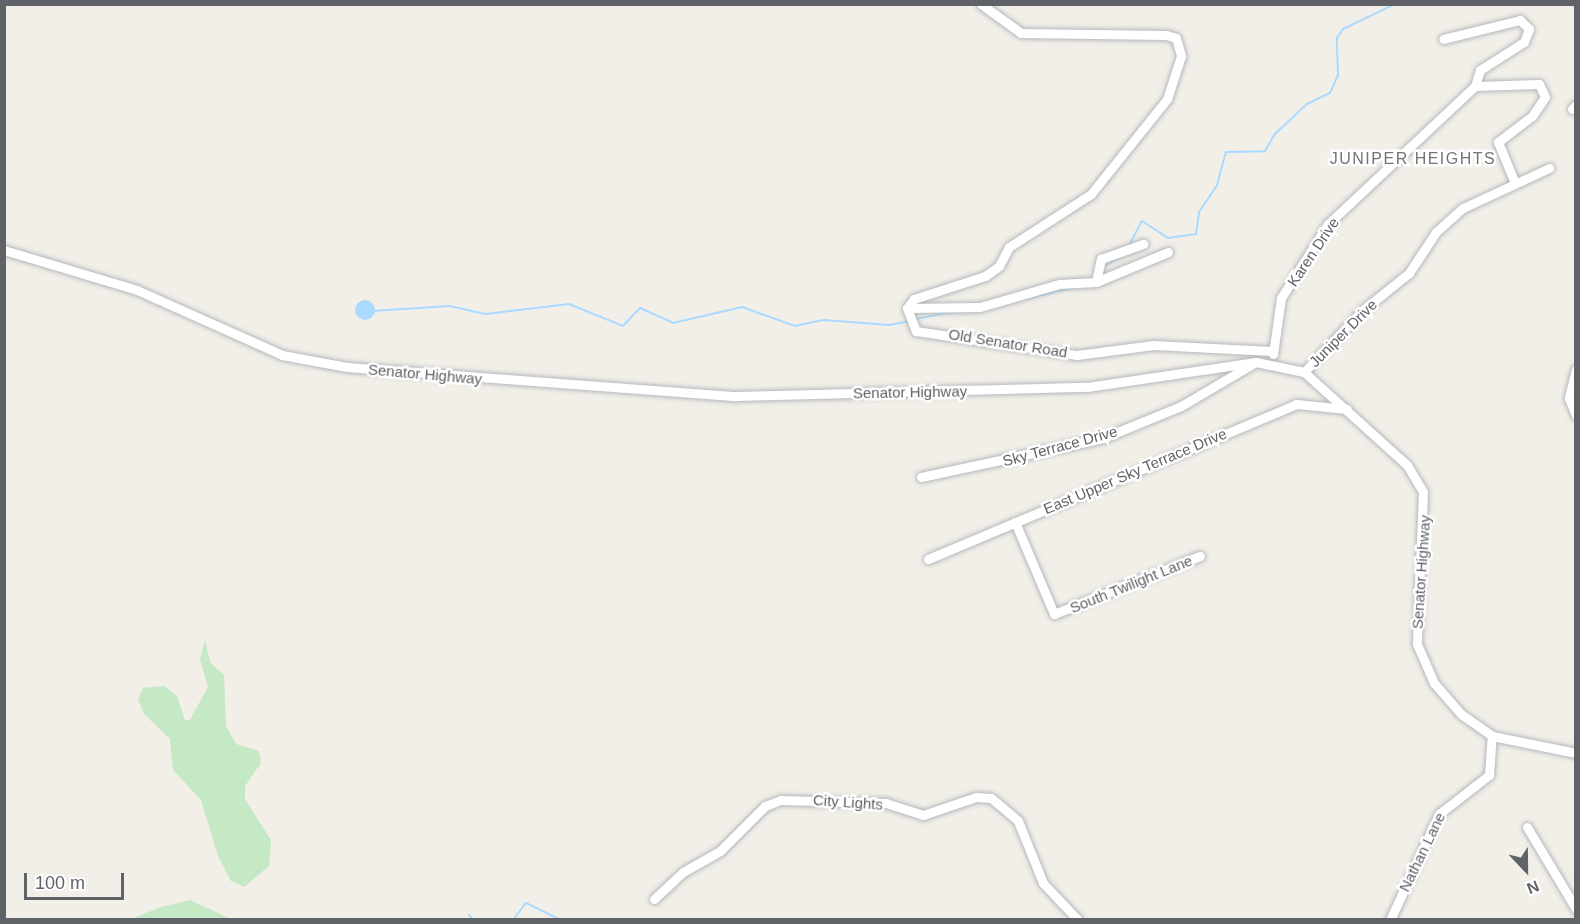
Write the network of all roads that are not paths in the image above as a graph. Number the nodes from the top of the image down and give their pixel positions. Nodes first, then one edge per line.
1 (981, 4) edge
2 (1443, 39) dead end
3 (1475, 86) junction
4 (1549, 168) dead end
5 (1515, 183) junction
6 (1143, 244) dead end
7 (4, 250) edge
8 (1168, 252) dead end
9 (1096, 282) junction
10 (907, 308) junction
11 (1273, 351) junction
12 (1256, 362) junction
13 (1273, 363) junction
14 (1575, 369) edge
15 (1304, 372) junction
16 (1347, 409) junction
17 (1575, 415) edge
18 (921, 477) dead end
19 (1015, 522) junction
20 (1200, 556) dead end
21 (928, 559) dead end
22 (1492, 735) junction
23 (1575, 753) edge
24 (1527, 826) dead end
25 (654, 899) dead end
26 (1575, 909) edge
27 (1078, 920) edge
28 (1390, 920) edge

1 - 10 street
2 - 3 street, Karen Drive
3 - 5 street
3 - 11 street, Karen Drive
4 - 5 street, Juniper Drive
5 - 15 street, Juniper Drive
6 - 9 street
7 - 12 street, Senator Highway
8 - 9 street
9 - 10 street
10 - 11 street, Old Senator Road
11 - 13 street, Karen Drive
12 - 13 street, Senator Highway
12 - 18 street, Sky Terrace Drive
13 - 15 street, Senator Highway
14 - 17 street
15 - 16 street, Senator Highway
16 - 19 street, East Upper Sky Terrace Drive
16 - 22 street, Senator Highway
19 - 20 street, South Twilight Lane
19 - 21 street, East Upper Sky Terrace Drive
22 - 23 street, Senator Highway
22 - 28 street, Nathan Lane
24 - 26 street
25 - 27 street, City Lights

